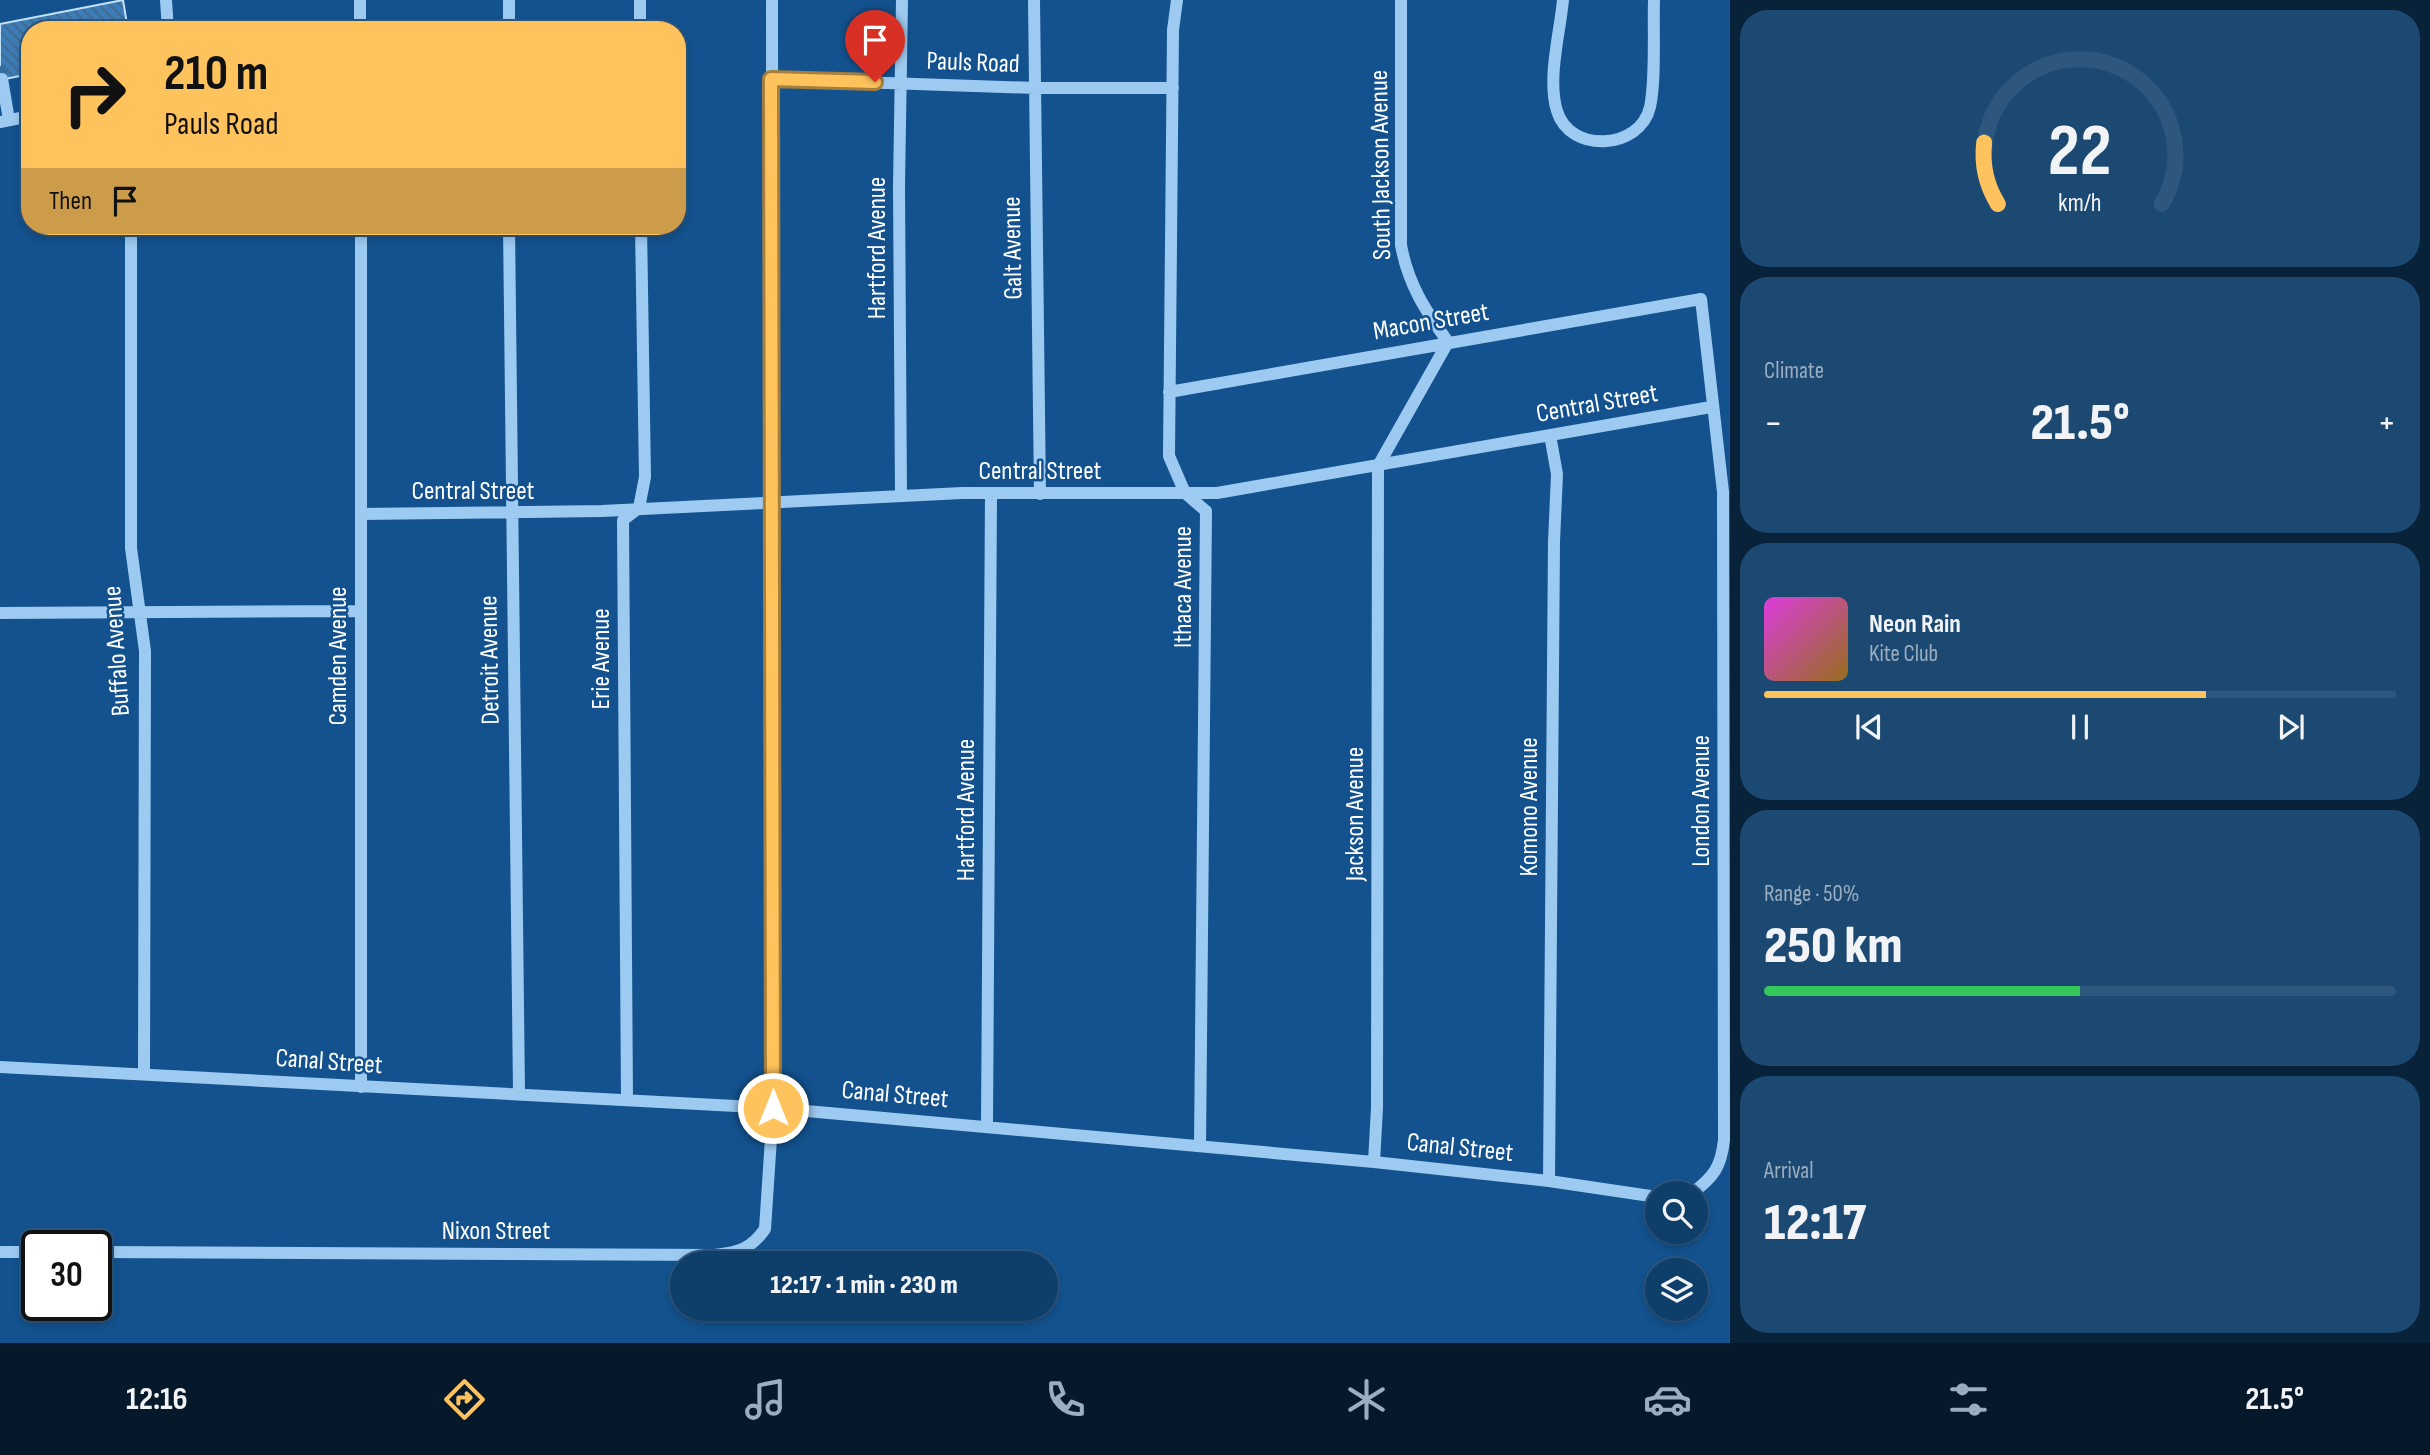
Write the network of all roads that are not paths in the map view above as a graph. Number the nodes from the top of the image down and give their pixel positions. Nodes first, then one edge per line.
1 (166, 0) edge
2 (360, 0) edge
3 (509, 0) edge
4 (640, 0) edge
5 (772, 0) edge
6 (902, 0) edge
7 (1034, 0) edge
8 (1177, 0) edge
9 (1401, 0) edge
10 (1563, 0) edge
11 (1654, 0) edge
12 (167, 21) edge
13 (360, 21) edge
14 (509, 21) edge
15 (640, 21) edge
16 (2, 79) dead end
17 (771, 79) junction
18 (901, 82) junction
19 (1035, 88) junction
20 (1173, 88) junction
21 (4, 121) edge
22 (131, 235) edge
23 (361, 235) edge
24 (509, 235) edge
25 (641, 235) edge
26 (1700, 299) joint
27 (1448, 342) junction
28 (1169, 392) junction
29 (1711, 407) junction
30 (1550, 435) junction
31 (1378, 466) junction
32 (1185, 493) junction
33 (1040, 494) junction
34 (991, 495) junction
35 (901, 496) junction
36 (772, 505) junction
37 (639, 508) junction
38 (362, 514) junction
39 (511, 514) junction
40 (360, 611) junction
41 (3, 613) edge
42 (141, 613) junction
43 (0, 1067) edge
44 (144, 1073) junction
45 (362, 1087) junction
46 (519, 1093) junction
47 (627, 1100) junction
48 (773, 1108) junction
49 (987, 1125) junction
50 (1200, 1146) junction
51 (1374, 1163) junction
52 (1549, 1181) junction
53 (1704, 1181) edge
54 (1645, 1195) edge
55 (0, 1252) edge
56 (21, 1252) edge
57 (112, 1252) edge

1 - 12 street
2 - 13 street
3 - 14 street
4 - 15 street
5 - 17 street, Nixon Street
6 - 18 street, Hartford Avenue
7 - 19 street, Galt Avenue
8 - 20 street, Ithaca Avenue
9 - 27 street, South Jackson Avenue
10 - 11 street
16 - 21 street
17 - 18 street, Pauls Road
17 - 36 street, Nixon Street
18 - 19 street, Pauls Road
18 - 35 street, Hartford Avenue
19 - 20 street, Pauls Road
19 - 33 street, Galt Avenue
20 - 28 street, Ithaca Avenue
22 - 42 street, Buffalo Avenue
23 - 38 street, Camden Avenue
24 - 39 street, Detroit Avenue
25 - 37 street, Erie Avenue
26 - 27 street, Macon Street
26 - 29 street, London Avenue
27 - 28 street, Macon Street
27 - 31 street
28 - 32 street, Ithaca Avenue
29 - 30 street, Central Street
29 - 53 street, London Avenue
30 - 31 street, Central Street
30 - 52 street, Komono Avenue
31 - 32 street, Central Street
31 - 51 street, Jackson Avenue
32 - 33 street, Central Street
32 - 50 street, Ithaca Avenue
33 - 34 street, Central Street
34 - 35 street, Central Street
34 - 49 street, Hartford Avenue
35 - 36 street, Central Street
36 - 37 street, Central Street
36 - 48 street, Nixon Street
37 - 39 street, Central Street
37 - 47 street, Erie Avenue
38 - 39 street, Central Street
38 - 40 street, Camden Avenue
39 - 46 street, Detroit Avenue
40 - 42 street
40 - 45 street, Camden Avenue
41 - 42 street
42 - 44 street, Buffalo Avenue
43 - 44 street, Canal Street
44 - 45 street, Canal Street
45 - 46 street, Canal Street
46 - 47 street, Canal Street
47 - 48 street, Canal Street
48 - 49 street, Canal Street
48 - 57 street, Nixon Street
49 - 50 street, Canal Street
50 - 51 street, Canal Street
51 - 52 street, Canal Street
52 - 54 street, Canal Street
55 - 56 street

